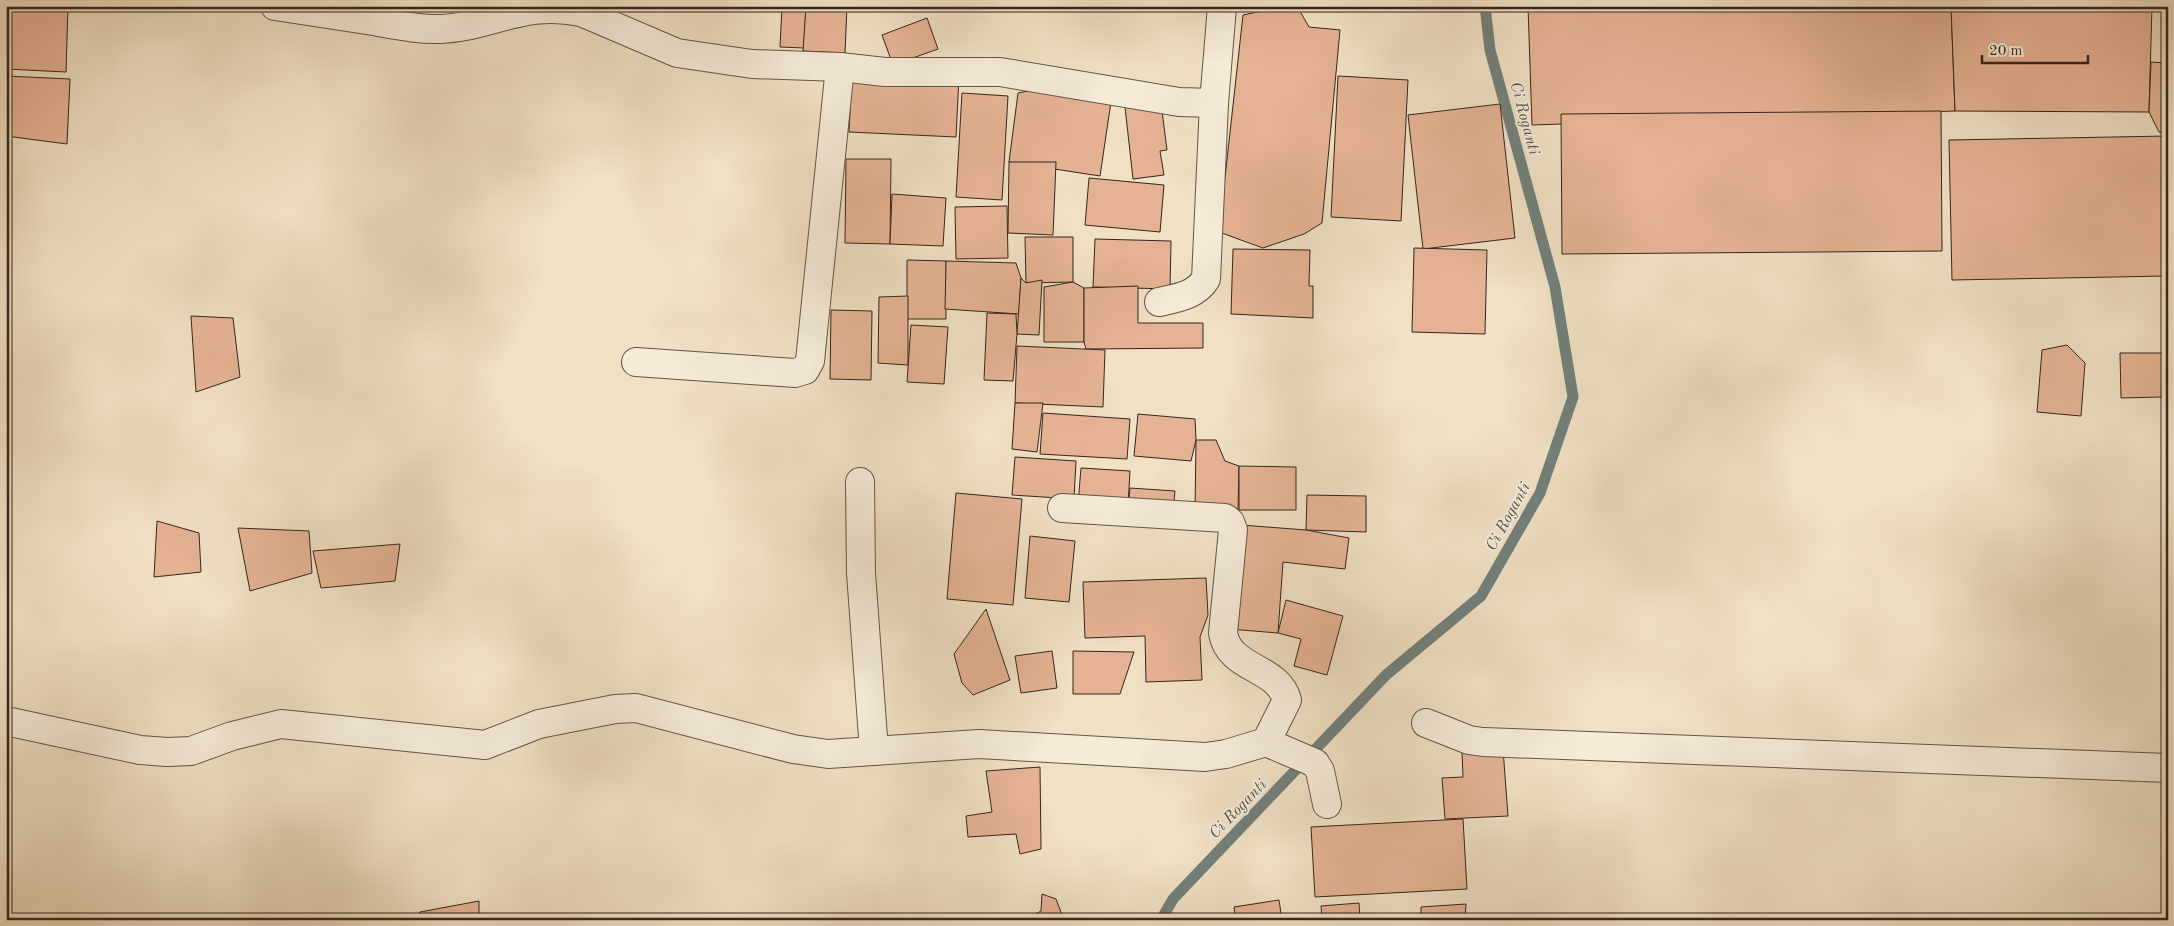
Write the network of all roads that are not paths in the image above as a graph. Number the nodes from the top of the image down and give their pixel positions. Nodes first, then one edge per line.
1 (275, 6) edge
2 (1222, 6) edge
3 (840, 67) junction
4 (1214, 103) junction
5 (1159, 302) dead end
6 (636, 362) dead end
7 (860, 482) dead end
8 (1062, 508) dead end
9 (6, 721) edge
10 (1426, 723) dead end
11 (1278, 746) junction
12 (874, 752) junction
13 (2168, 768) edge
14 (1327, 804) dead end

1 - 3 street
2 - 4 street
3 - 4 street
3 - 6 street
4 - 5 street
7 - 12 street
8 - 11 street
9 - 12 street
10 - 13 street
11 - 12 street
11 - 14 street

